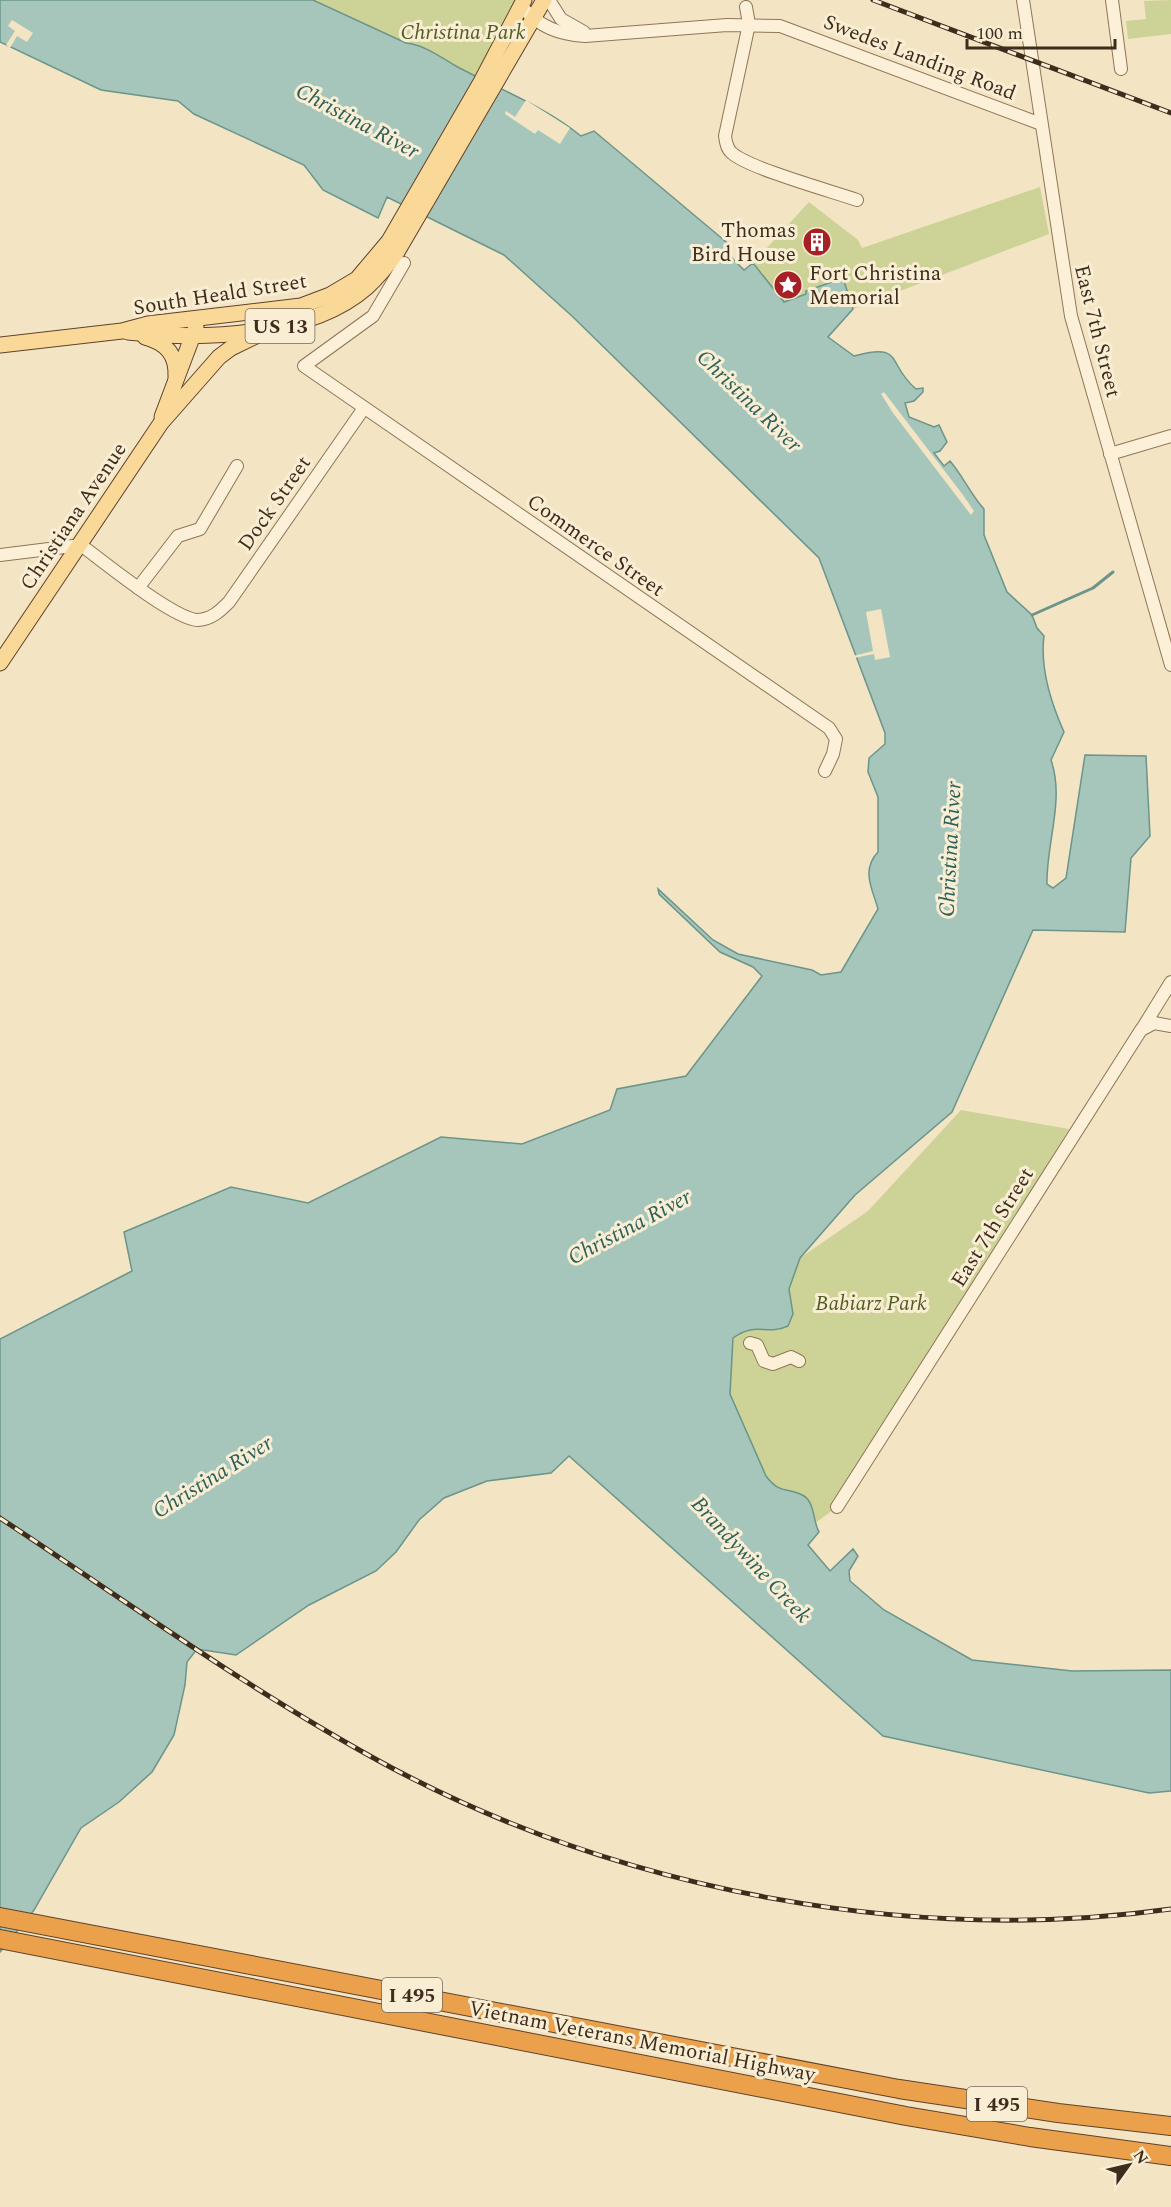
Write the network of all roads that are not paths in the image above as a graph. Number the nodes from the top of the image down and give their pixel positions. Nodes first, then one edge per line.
1 (544, 0) edge
2 (549, 0) edge
3 (1027, 0) edge
4 (1112, 0) edge
5 (523, 3) edge
6 (746, 7) dead end
7 (534, 20) junction
8 (749, 24) junction
9 (599, 37) junction
10 (1121, 69) dead end
11 (1041, 124) junction
12 (857, 200) dead end
13 (404, 263) dead end
14 (356, 288) junction
15 (200, 317) junction
16 (285, 325) junction
17 (122, 332) junction
18 (198, 336) junction
19 (0, 345) edge
20 (176, 384) junction
21 (179, 405) junction
22 (364, 408) junction
23 (161, 423) junction
24 (1171, 436) edge
25 (1110, 454) junction
26 (237, 466) dead end
27 (81, 545) junction
28 (0, 555) edge
29 (138, 588) junction
30 (1, 661) edge
31 (1171, 664) edge
32 (825, 771) dead end
33 (1171, 982) edge
34 (1171, 1026) edge
35 (1141, 1030) junction
36 (750, 1343) dead end
37 (799, 1360) dead end
38 (837, 1507) dead end
39 (0, 1917) edge
40 (0, 1939) edge
41 (1171, 2126) edge
42 (1171, 2156) edge

1 - 7 main road, US 13
2 - 9 street, Swedes Landing Road
3 - 11 street, East 7th Street
4 - 10 street
5 - 7 street, Swedes Landing Road
5 - 14 main road, South Heald Street / US 13
6 - 8 street
7 - 9 street, Swedes Landing Road
7 - 14 main road, US 13
8 - 9 street, Swedes Landing Road
8 - 11 street, Swedes Landing Road
8 - 12 street
11 - 25 street, East 7th Street
13 - 22 street, Commerce Street
14 - 15 main road, South Heald Street / US 13
14 - 16 main road, South Heald Street / US 13
15 - 17 main road, South Heald Street / US 13
15 - 18 main road, Christiana Avenue
16 - 18 main road, South Heald Street / US 13
16 - 21 main road
17 - 18 main road, South Heald Street / US 13
17 - 19 main road, South Heald Street / US 13
17 - 20 main road
18 - 20 main road, Christiana Avenue
18 - 21 main road, Christiana Avenue
20 - 23 main road, Christiana Avenue
21 - 23 main road, Christiana Avenue
22 - 29 street, Dock Street
22 - 32 street, Commerce Street
23 - 27 main road, Christiana Avenue
24 - 25 street
25 - 31 street, East 7th Street
26 - 29 street
27 - 28 street
27 - 29 street
27 - 30 main road, Christiana Avenue
33 - 35 street, East 7th Street
34 - 35 street
35 - 38 street, East 7th Street
36 - 37 street
39 - 41 highway, Vietnam Veterans Memorial Highway / I 495
40 - 42 highway, Vietnam Veterans Memorial Highway / I 495

